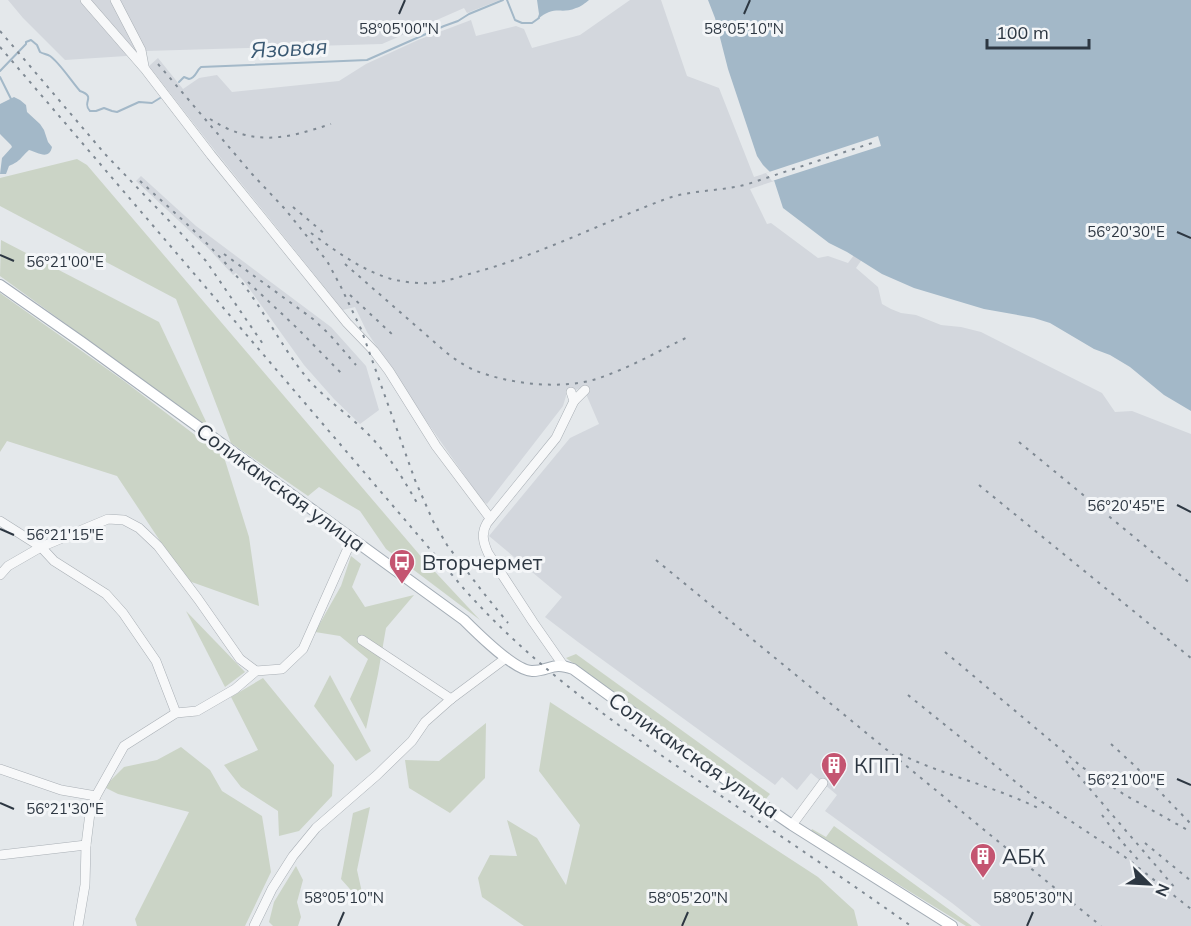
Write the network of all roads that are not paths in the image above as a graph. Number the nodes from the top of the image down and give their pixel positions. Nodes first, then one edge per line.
1 (85, 0) edge
2 (115, 0) edge
3 (145, 69) junction
4 (0, 285) edge
5 (585, 390) dead end
6 (490, 518) junction
7 (0, 520) edge
8 (352, 538) junction
9 (41, 547) junction
10 (0, 575) edge
11 (362, 640) dead end
12 (506, 658) junction
13 (563, 665) junction
14 (256, 671) junction
15 (451, 699) junction
16 (176, 713) junction
17 (0, 769) edge
18 (823, 783) dead end
19 (96, 796) junction
20 (792, 825) junction
21 (86, 845) junction
22 (0, 855) edge
23 (78, 926) edge
24 (254, 926) edge
25 (952, 926) edge

1 - 3 street
2 - 3 street
3 - 6 street
4 - 8 main road, Соликамская улица
5 - 6 street
6 - 13 street
7 - 9 street
8 - 12 main road, Соликамская улица
8 - 14 street
9 - 10 street
9 - 14 street
9 - 16 street
11 - 15 street
12 - 13 main road, Соликамская улица
12 - 15 street
13 - 20 main road, Соликамская улица
14 - 16 street
15 - 24 street
16 - 19 street
17 - 19 street
18 - 20 street
19 - 21 street
20 - 25 main road, Соликамская улица
21 - 22 street
21 - 23 street

